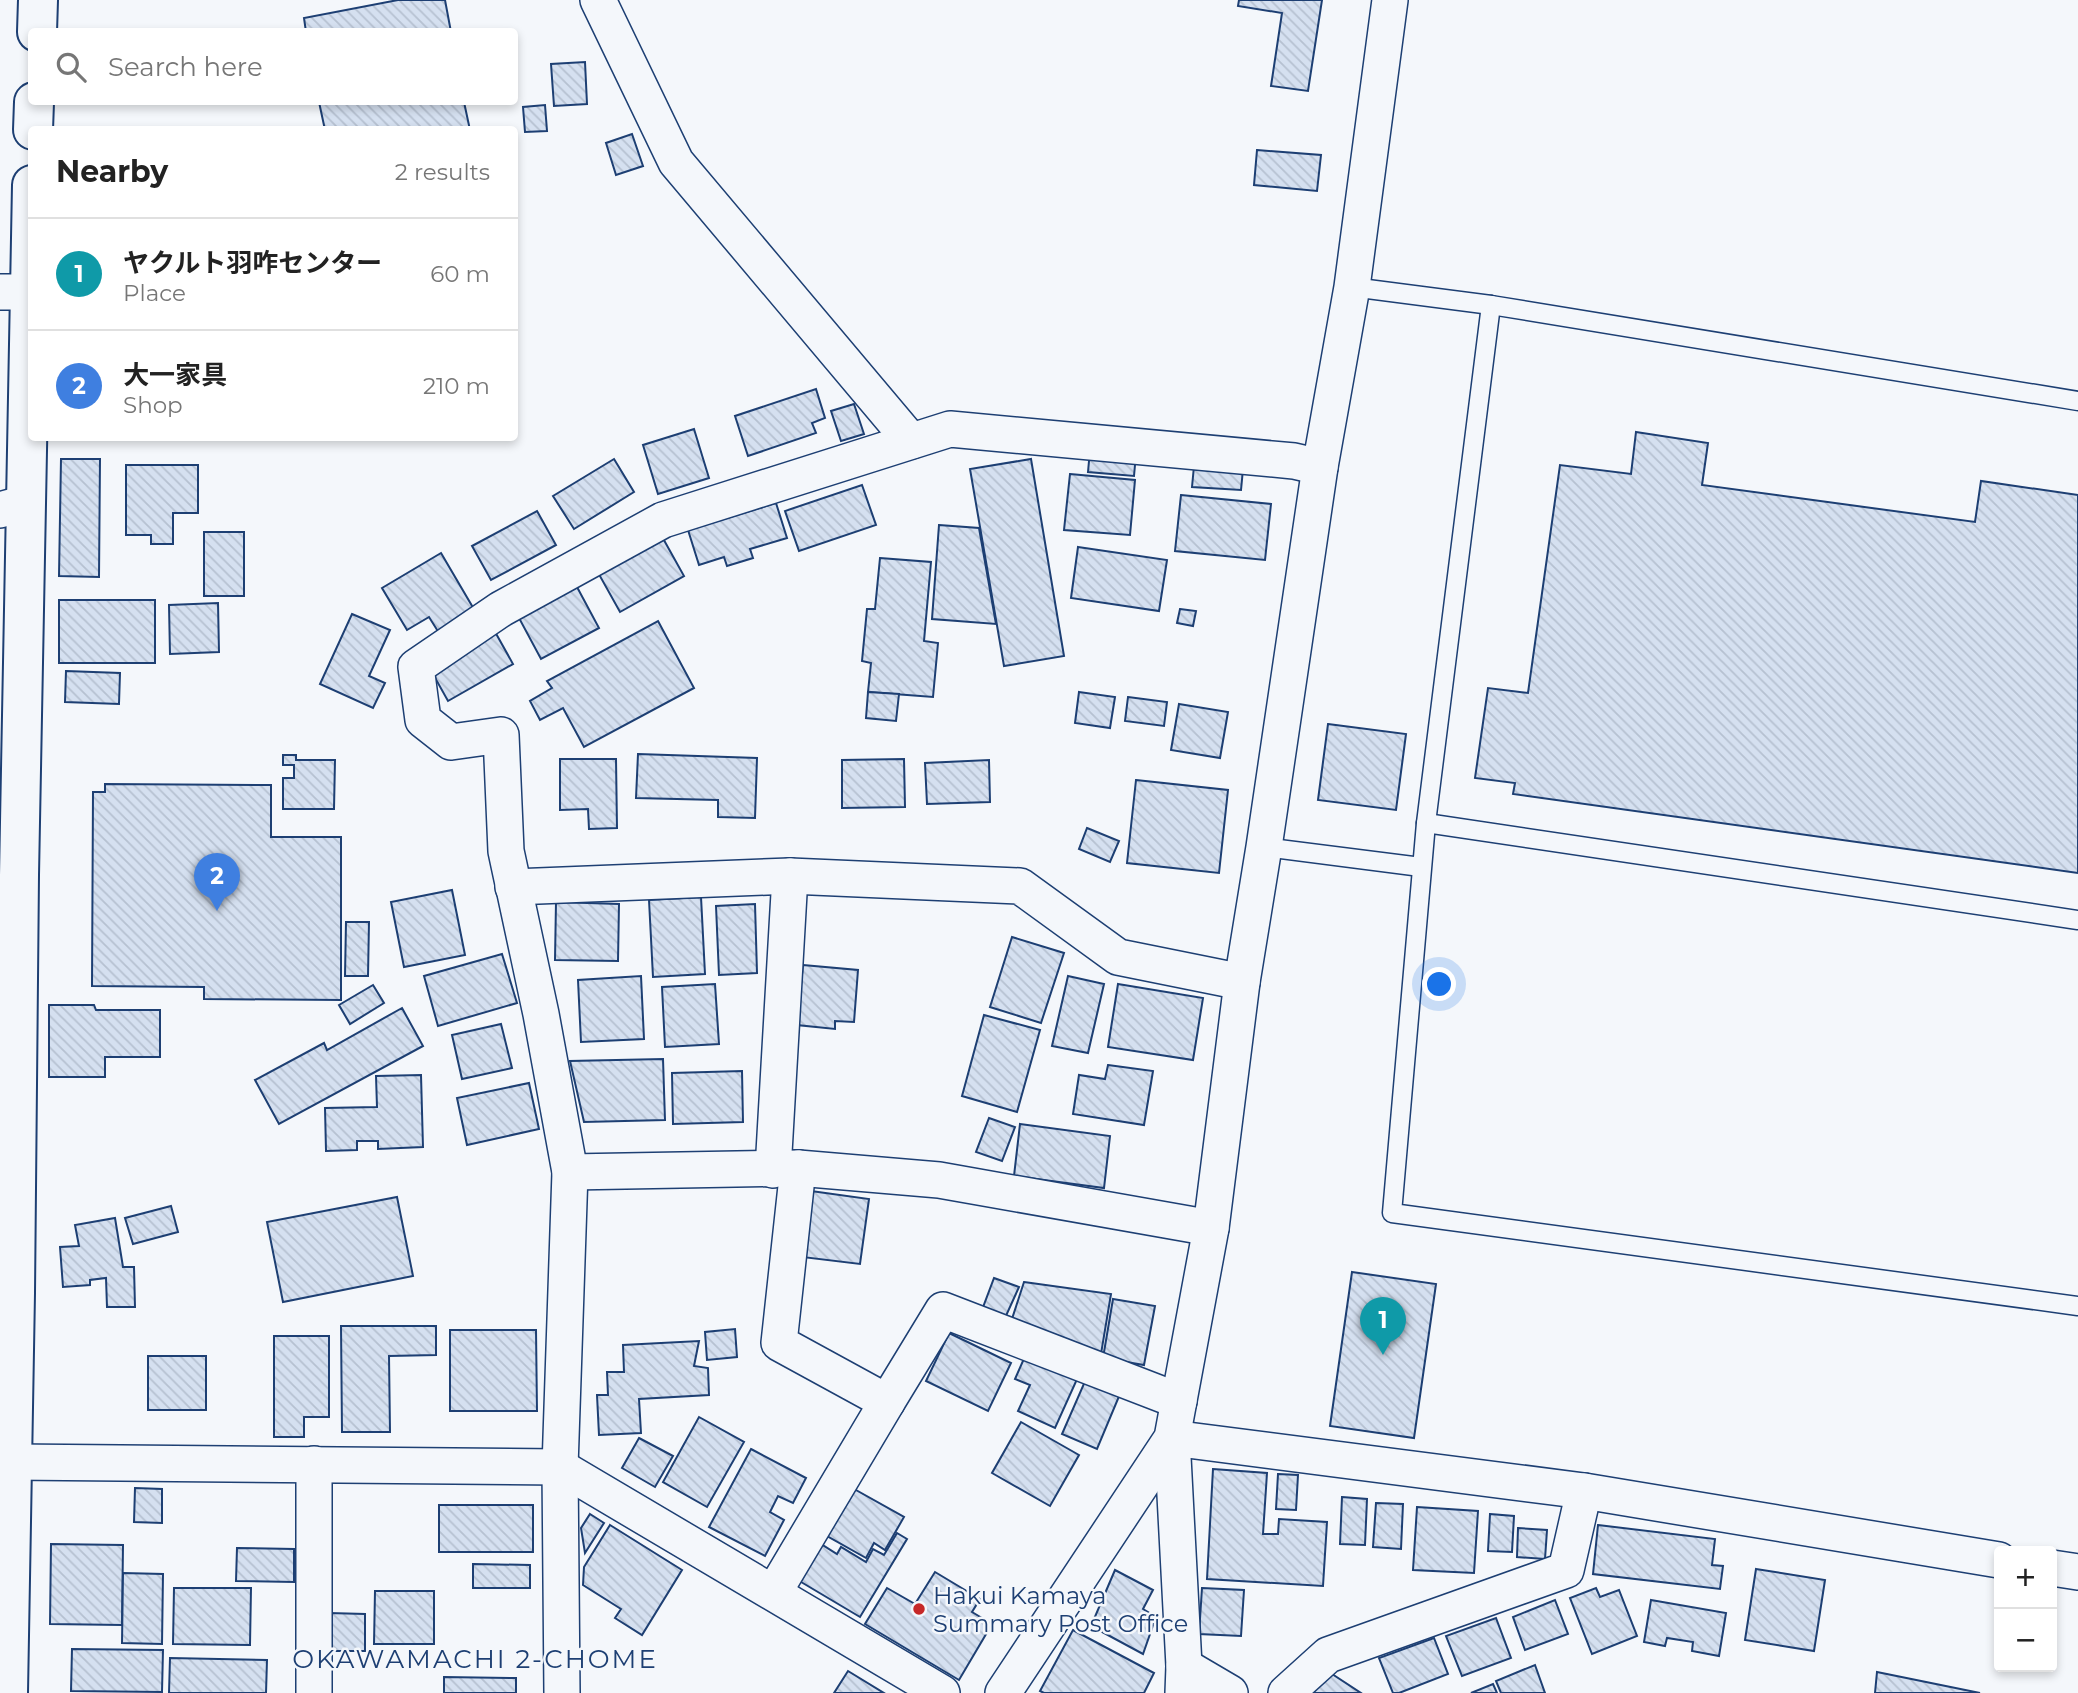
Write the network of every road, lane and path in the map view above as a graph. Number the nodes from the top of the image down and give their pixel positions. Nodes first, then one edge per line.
1 (38, 0) edge
2 (598, 0) edge
3 (1390, 0) edge
4 (37, 28) edge
5 (34, 105) edge
6 (33, 126) edge
7 (28, 209) edge
8 (1352, 286) junction
9 (14, 292) edge
10 (1491, 304) junction
11 (2078, 401) edge
12 (911, 441) junction
13 (1320, 467) junction
14 (12, 506) edge
15 (1426, 823) junction
16 (1264, 847) junction
17 (10, 867) edge
18 (1421, 867) junction
19 (790, 876) junction
20 (513, 887) junction
21 (2078, 920) edge
22 (1242, 982) junction
23 (785, 1169) junction
24 (570, 1172) junction
25 (1211, 1228) junction
26 (8, 1293) edge
27 (2078, 1306) edge
28 (1179, 1401) junction
29 (887, 1402) junction
30 (1172, 1438) junction
31 (12, 1462) junction
32 (314, 1464) junction
33 (560, 1467) junction
34 (1584, 1490) junction
35 (1994, 1559) edge
36 (2057, 1569) edge
37 (2078, 1572) edge
38 (774, 1592) junction
39 (1184, 1679) edge
40 (8, 1693) edge
41 (314, 1693) edge
42 (562, 1693) edge
43 (942, 1693) edge
44 (1003, 1693) edge
45 (1230, 1693) edge
46 (1286, 1693) edge

1 - 4 highway
2 - 12 street
3 - 8 street
5 - 6 highway
7 - 9 highway
8 - 10 lane
8 - 13 street
9 - 14 highway
10 - 11 lane
10 - 15 lane
12 - 13 street
12 - 20 street
13 - 16 street
14 - 17 highway
15 - 18 lane
15 - 21 lane
16 - 18 lane
16 - 22 street
17 - 26 highway
18 - 27 lane
19 - 20 street
19 - 22 street
19 - 23 street
20 - 24 street
22 - 25 street
23 - 24 street
23 - 25 street
23 - 29 street
24 - 33 street
25 - 28 street
26 - 31 highway
28 - 29 street
28 - 30 street
29 - 38 street
30 - 34 street
30 - 39 street
30 - 44 street
31 - 32 street
31 - 40 highway
32 - 33 street
32 - 41 street
33 - 38 street
33 - 42 street
34 - 35 street
34 - 46 street
36 - 37 street
38 - 43 street
39 - 45 street

